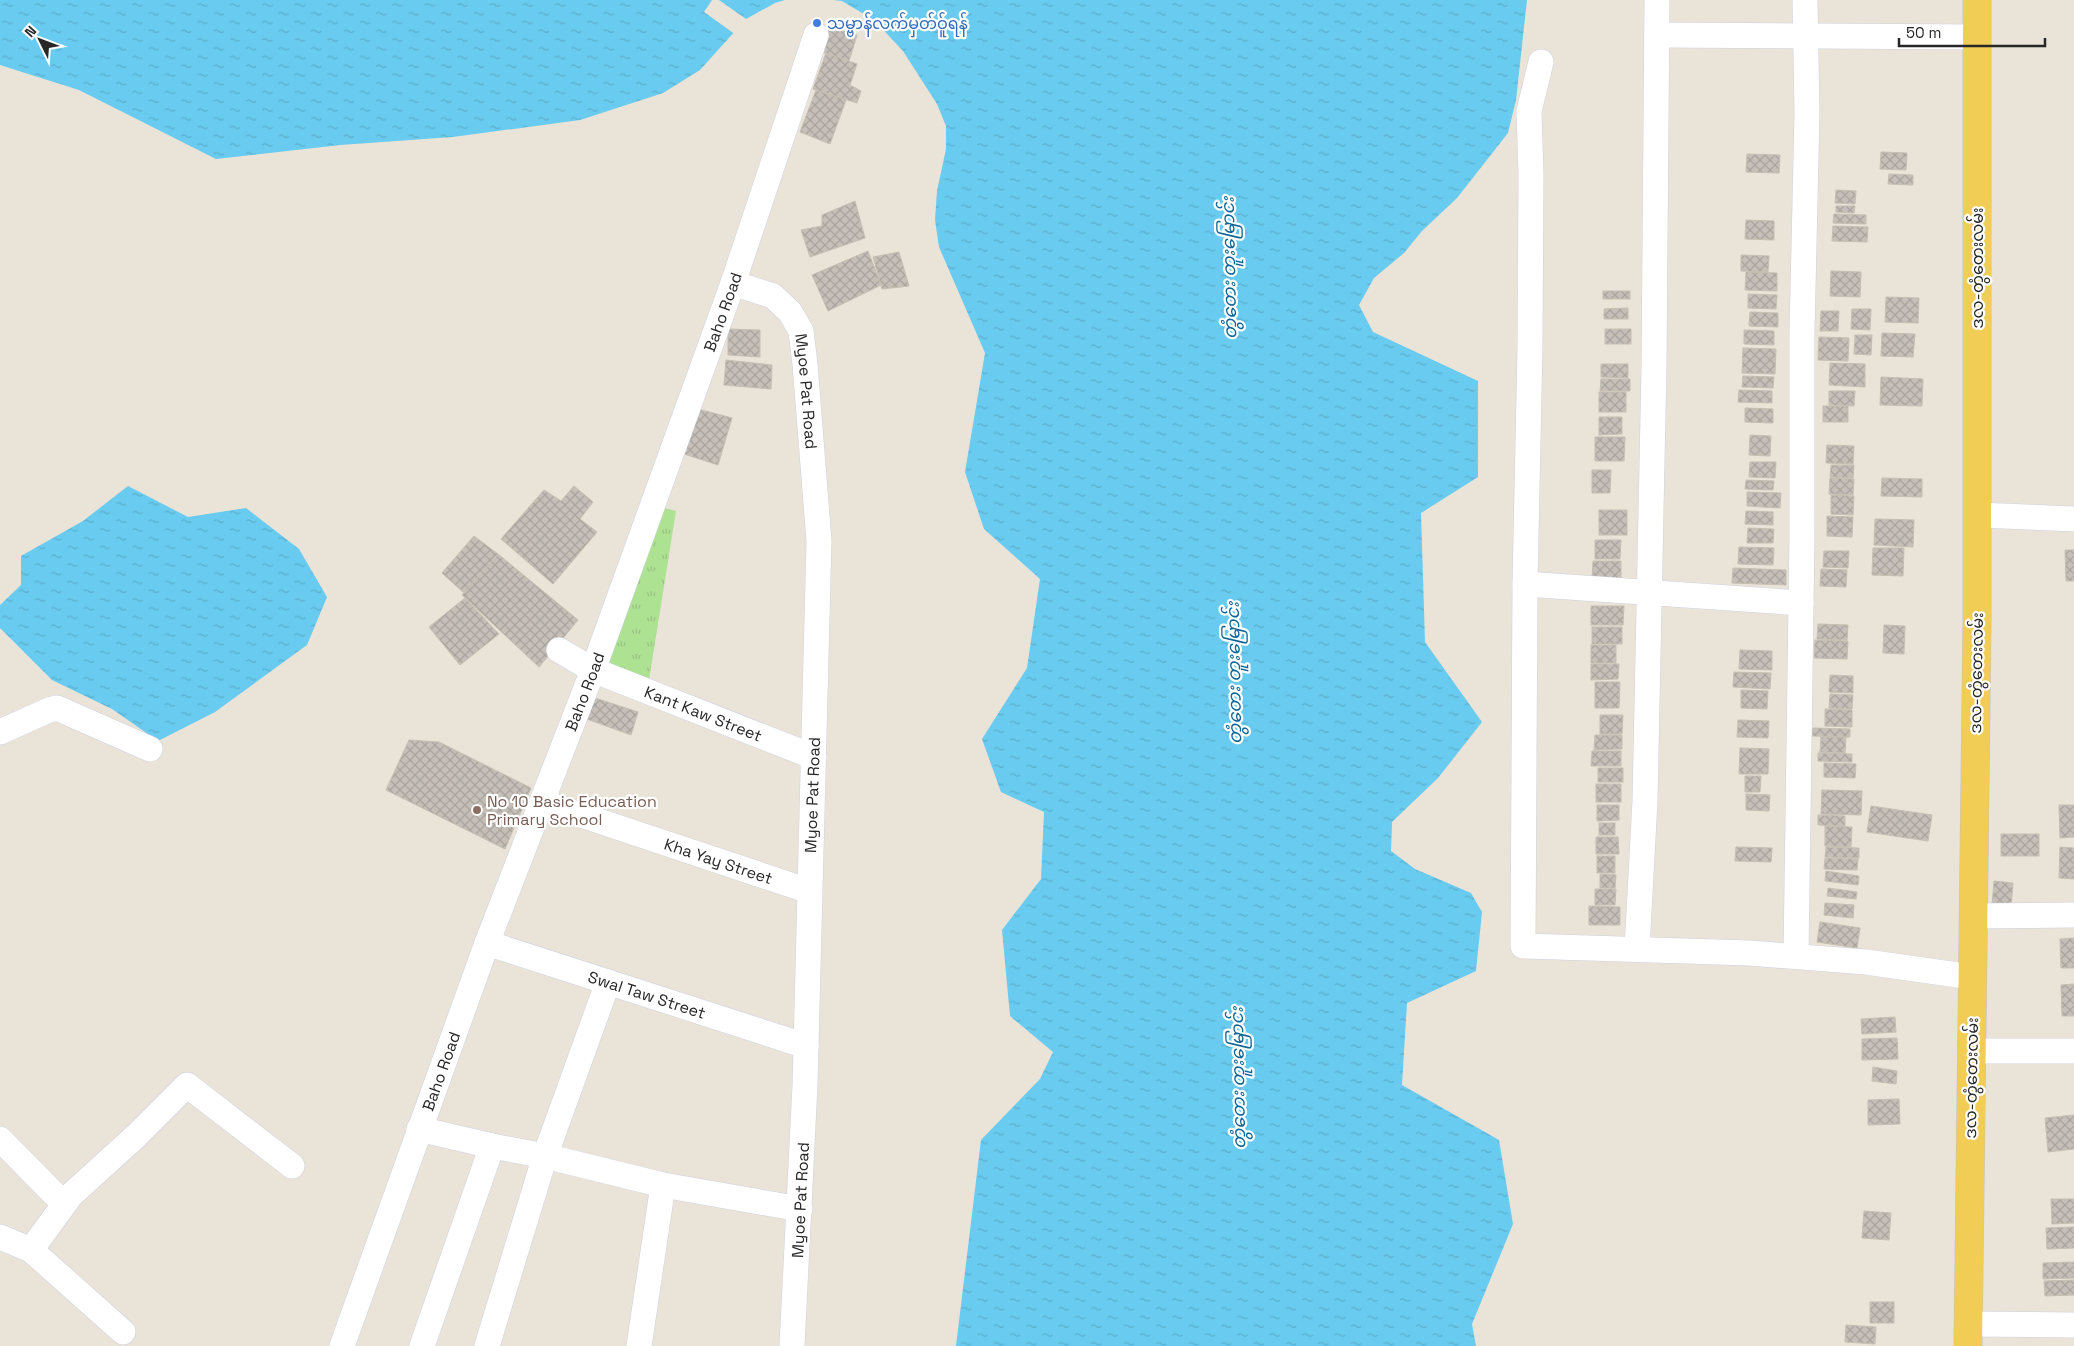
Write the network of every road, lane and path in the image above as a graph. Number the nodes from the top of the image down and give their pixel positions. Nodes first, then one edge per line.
1 (1657, 0) edge
2 (1805, 0) edge
3 (1978, 0) edge
4 (816, 35) dead end
5 (1657, 35) junction
6 (1806, 36) junction
7 (1977, 37) junction
8 (1541, 62) dead end
9 (733, 283) junction
10 (1977, 515) junction
11 (2074, 519) edge
12 (1525, 584) junction
13 (1649, 592) junction
14 (1801, 603) junction
15 (559, 650) dead end
16 (593, 670) junction
17 (0, 732) edge
18 (150, 749) dead end
19 (814, 757) junction
20 (542, 802) junction
21 (810, 891) junction
22 (2074, 915) edge
23 (1973, 916) junction
24 (487, 943) junction
25 (1636, 949) junction
26 (1796, 956) junction
27 (1972, 977) junction
28 (608, 982) junction
29 (806, 1046) junction
30 (2074, 1050) edge
31 (1972, 1051) junction
32 (419, 1129) junction
33 (0, 1139) edge
34 (492, 1146) junction
35 (545, 1156) junction
36 (292, 1166) dead end
37 (663, 1185) junction
38 (64, 1204) junction
39 (800, 1209) junction
40 (0, 1237) edge
41 (31, 1250) junction
42 (2074, 1325) edge
43 (123, 1332) dead end
44 (1968, 1335) edge
45 (342, 1346) edge
46 (422, 1346) edge
47 (487, 1346) edge
48 (640, 1346) edge
49 (792, 1346) edge

1 - 5 street
2 - 6 street
3 - 7 main road, ဒလ-တွံတေးလမ်း
4 - 9 street, Baho Road
5 - 6 street
5 - 13 street
6 - 7 street
6 - 14 street
7 - 10 main road, ဒလ-တွံတေးလမ်း
8 - 12 street
9 - 16 street, Baho Road
9 - 19 street, Myoe Pat Road
10 - 11 street
10 - 23 main road, ဒလ-တွံတေးလမ်း
12 - 13 street
12 - 25 street
13 - 14 street
13 - 25 street
14 - 26 street
15 - 16 street, Kant Kaw Street
16 - 19 street, Kant Kaw Street
16 - 20 street, Baho Road
17 - 18 street
19 - 21 street, Myoe Pat Road
20 - 21 street, Kha Yay Street
20 - 24 street, Baho Road
21 - 29 street, Myoe Pat Road
22 - 23 street
23 - 27 main road, ဒလ-တွံတေးလမ်း
24 - 28 street, Swal Taw Street
24 - 32 street, Baho Road
25 - 26 street
26 - 27 street
27 - 31 main road, ဒလ-တွံတေးလမ်း
28 - 29 street, Swal Taw Street
28 - 35 street
29 - 39 street, Myoe Pat Road
30 - 31 street
31 - 44 main road, ဒလ-တွံတေးလမ်း
32 - 34 street
32 - 45 street, Baho Road
33 - 38 street
34 - 35 street
34 - 46 street
35 - 37 street
35 - 47 street
36 - 38 street
37 - 39 street
37 - 48 street
38 - 41 street
39 - 49 street, Myoe Pat Road
40 - 41 street
41 - 43 street
42 - 44 street

